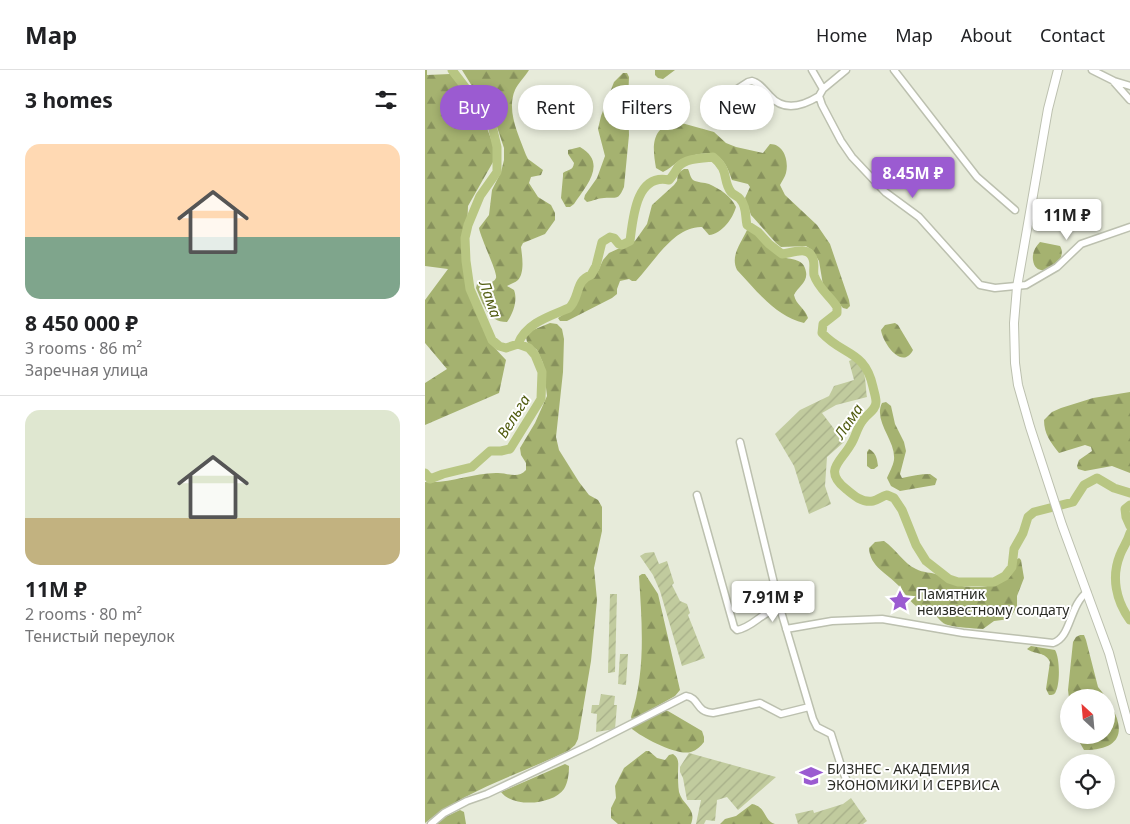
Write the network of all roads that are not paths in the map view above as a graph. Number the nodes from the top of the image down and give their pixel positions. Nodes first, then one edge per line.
1 (812, 70) edge
2 (846, 70) edge
3 (894, 70) edge
4 (1058, 70) edge
5 (1092, 70) edge
6 (1113, 81) junction
7 (743, 85) edge
8 (760, 85) edge
9 (1130, 86) edge
10 (823, 89) junction
11 (819, 96) junction
12 (1130, 100) edge
13 (774, 101) edge
14 (1015, 210) dead end
15 (1130, 227) edge
16 (1017, 287) junction
17 (740, 442) dead end
18 (697, 495) dead end
19 (1087, 592) junction
20 (780, 608) junction
21 (786, 629) junction
22 (809, 707) junction
23 (1130, 730) edge
24 (848, 783) dead end
25 (431, 824) edge

1 - 10 street
2 - 10 street
3 - 14 street
4 - 16 main road
5 - 6 street
6 - 9 street
6 - 12 street
7 - 8 street
10 - 11 street
11 - 13 street
11 - 16 street
15 - 16 street
16 - 19 main road
17 - 20 street
18 - 20 street
19 - 21 street
19 - 23 main road
20 - 21 street
21 - 22 street
22 - 24 street
22 - 25 street

